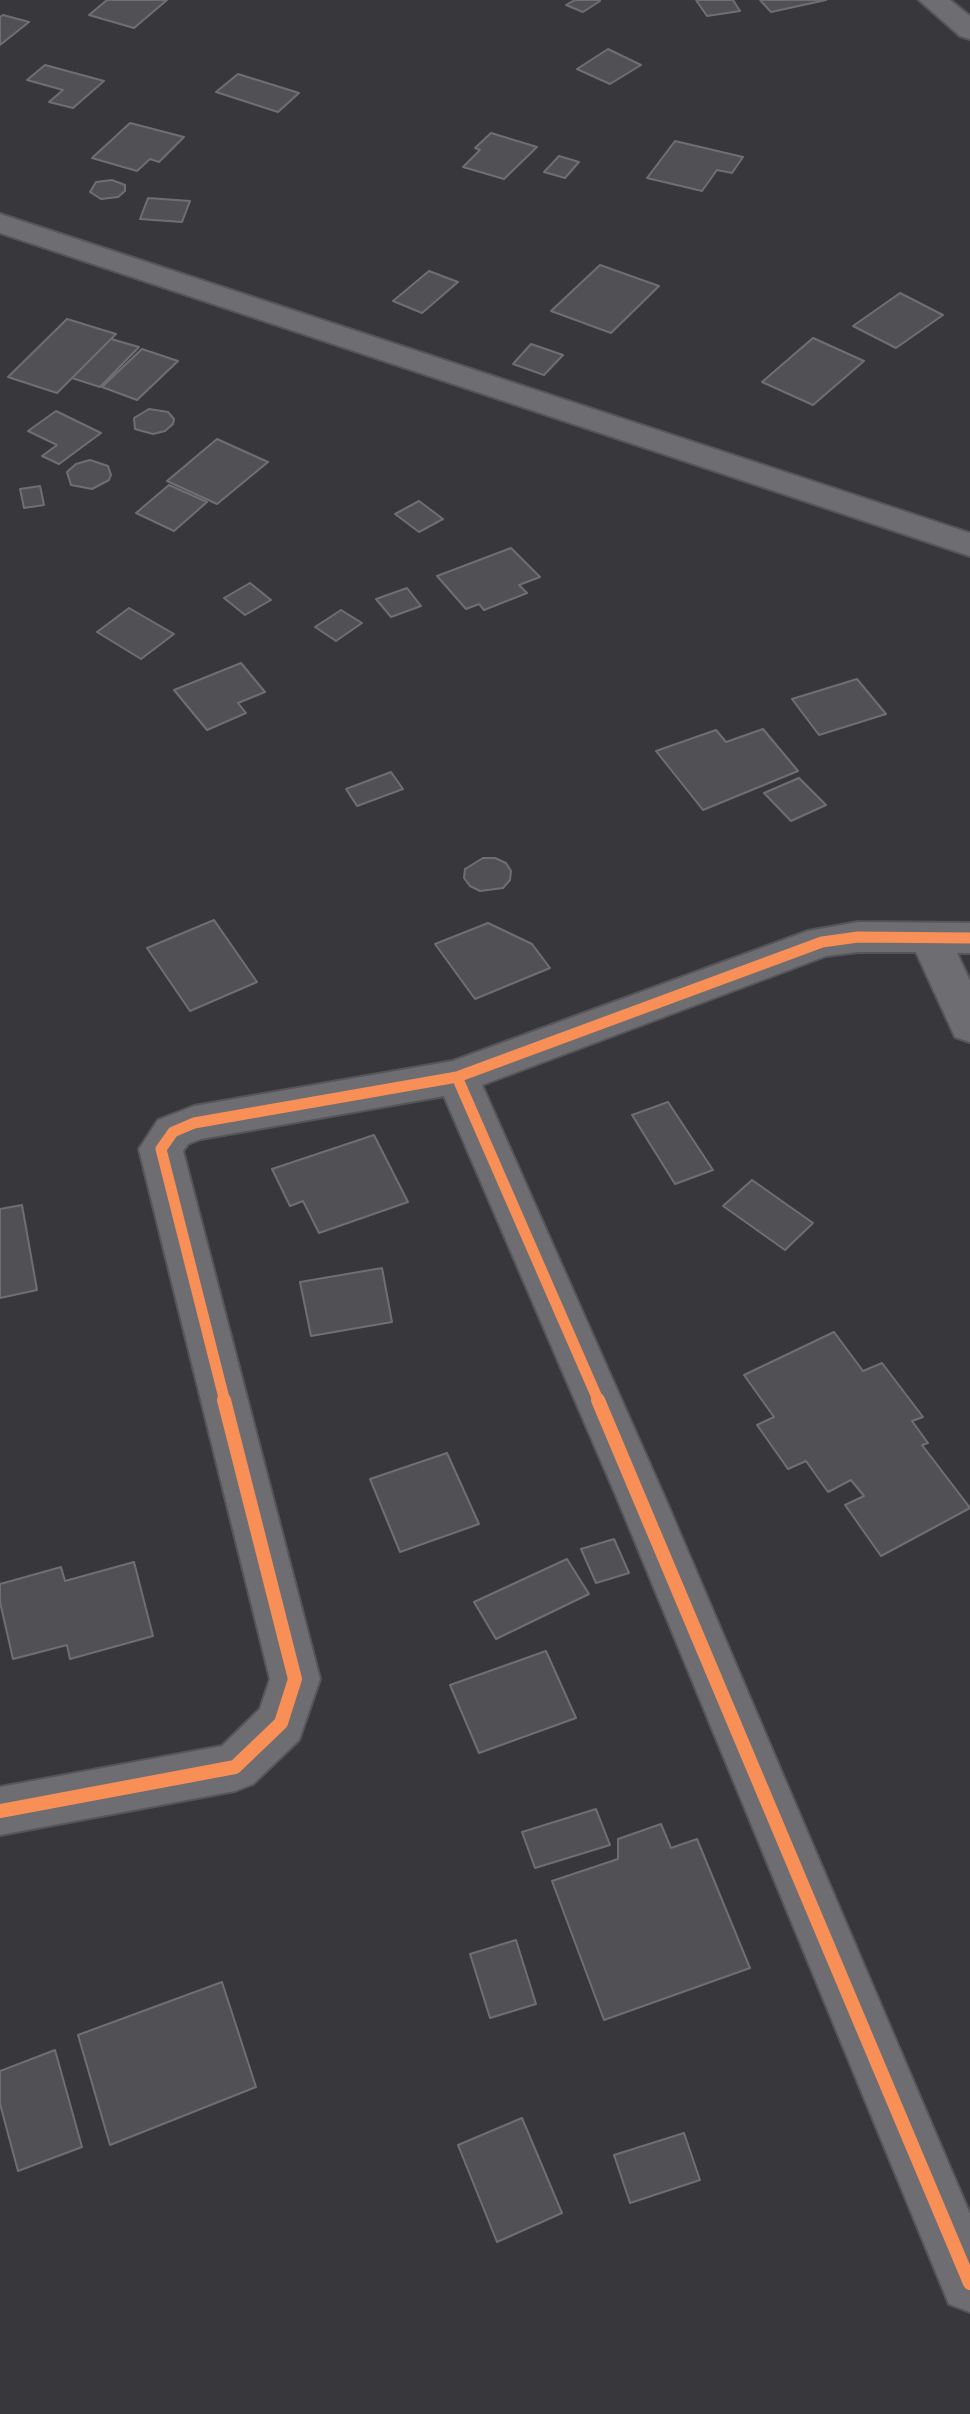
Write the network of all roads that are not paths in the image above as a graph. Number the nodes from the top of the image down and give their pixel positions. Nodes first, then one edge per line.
1 (933, 0) edge
2 (970, 30) edge
3 (0, 223) edge
4 (970, 545) edge
5 (950, 938) edge
6 (970, 1026) edge
7 (457, 1077) junction
8 (0, 1811) edge
9 (970, 2283) edge

1 - 2 street
3 - 4 street
5 - 6 street
5 - 7 street
7 - 8 street
7 - 9 street

